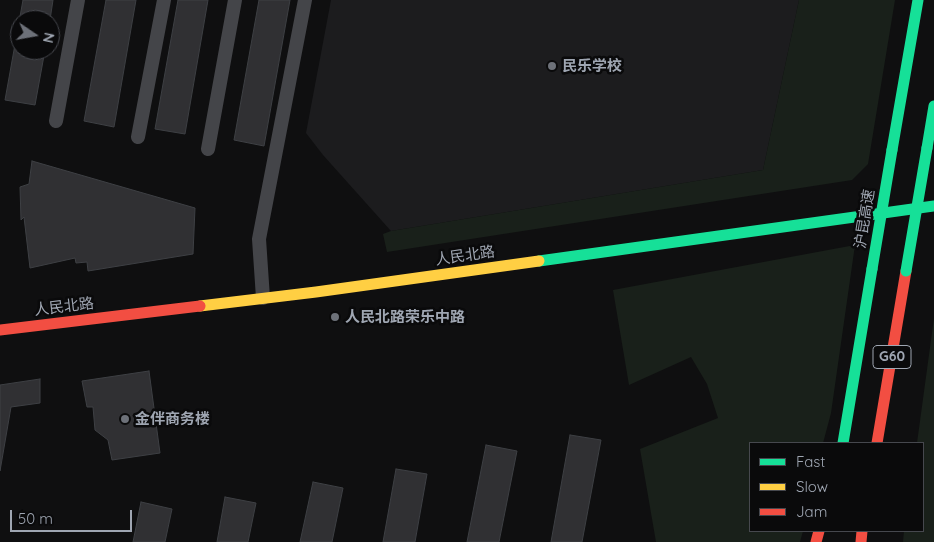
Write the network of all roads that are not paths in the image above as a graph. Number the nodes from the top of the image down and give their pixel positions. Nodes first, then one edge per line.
1 (78, 0) edge
2 (164, 0) edge
3 (236, 0) edge
4 (305, 0) edge
5 (918, 0) edge
6 (934, 106) edge
7 (56, 121) dead end
8 (138, 136) dead end
9 (208, 149) dead end
10 (934, 206) edge
11 (262, 298) junction
12 (0, 330) edge
13 (843, 440) edge
14 (877, 442) edge

1 - 7 street
2 - 8 street
3 - 9 street
4 - 11 street
5 - 13 main road, 沪昆高速 / G60, bridge
6 - 14 main road, G60, bridge
10 - 11 main road, 人民北路
11 - 12 main road, 人民北路

